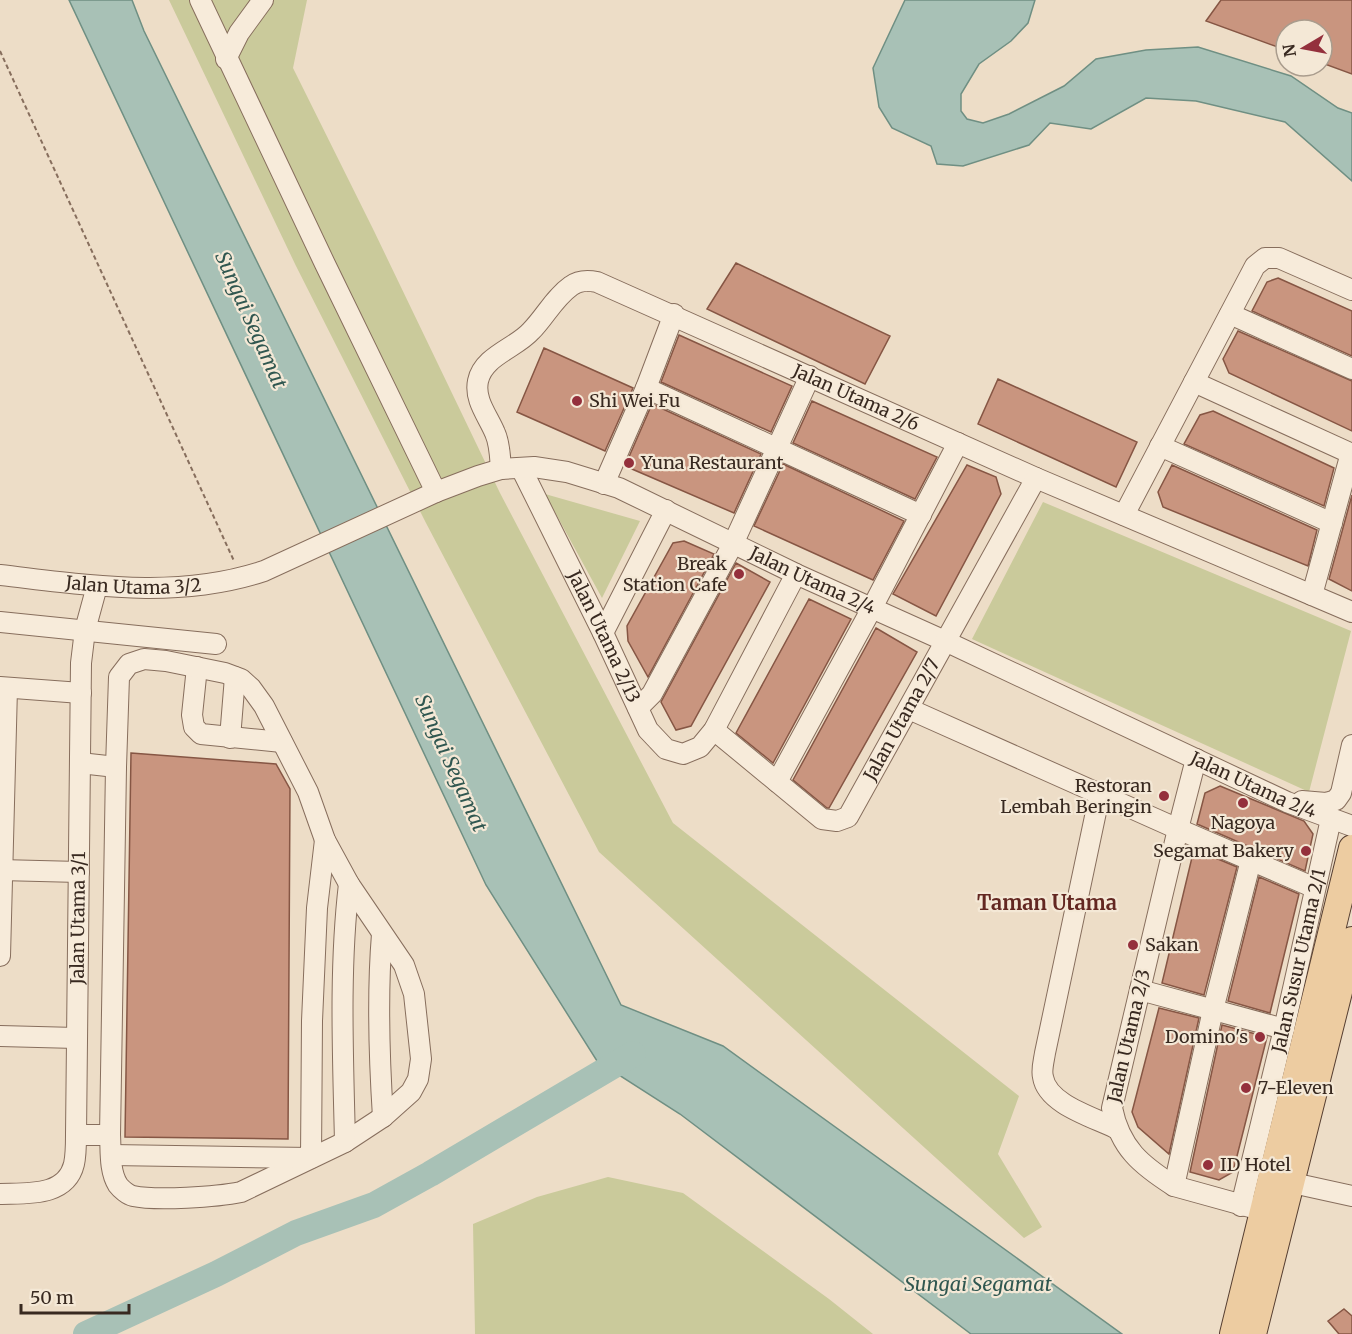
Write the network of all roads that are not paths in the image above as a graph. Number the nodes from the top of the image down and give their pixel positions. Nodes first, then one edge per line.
1 (200, 0) edge
2 (263, 0) edge
3 (226, 59) junction
4 (1352, 290) edge
5 (674, 314) junction
6 (1230, 314) junction
7 (1352, 369) edge
8 (810, 376) junction
9 (1194, 382) junction
10 (646, 388) junction
11 (958, 443) junction
12 (1160, 447) junction
13 (778, 448) junction
14 (1351, 454) edge
15 (511, 468) junction
16 (1036, 478) junction
17 (604, 484) junction
18 (430, 495) junction
19 (666, 510) junction
20 (921, 515) junction
21 (1124, 515) junction
22 (1332, 523) junction
23 (733, 544) junction
24 (264, 571) joint
25 (0, 574) edge
26 (796, 574) junction
27 (97, 586) junction
28 (1312, 595) junction
29 (873, 608) junction
30 (1352, 612) edge
31 (0, 622) edge
32 (85, 630) junction
33 (603, 633) junction
34 (945, 641) junction
35 (216, 644) dead end
36 (197, 667) junction
37 (235, 677) junction
38 (3, 687) edge
39 (81, 693) junction
40 (638, 708) junction
41 (909, 709) junction
42 (714, 730) junction
43 (230, 738) junction
44 (282, 742) junction
45 (1352, 745) edge
46 (1196, 759) junction
47 (80, 763) junction
48 (116, 767) junction
49 (777, 782) junction
50 (1100, 794) junction
51 (1287, 802) junction
52 (1331, 819) junction
53 (1352, 826) edge
54 (1178, 829) junction
55 (325, 840) junction
56 (1352, 848) edge
57 (1251, 860) junction
58 (1, 870) edge
59 (79, 872) junction
60 (349, 884) junction
61 (1315, 888) junction
62 (382, 934) junction
63 (1352, 940) edge
64 (0, 956) edge
65 (1140, 990) junction
66 (1213, 1010) junction
67 (1284, 1029) junction
68 (0, 1036) edge
69 (76, 1038) junction
70 (383, 1117) junction
71 (1116, 1128) junction
72 (76, 1135) junction
73 (110, 1135) junction
74 (345, 1142) junction
75 (111, 1155) junction
76 (311, 1158) junction
77 (1270, 1178) junction
78 (1174, 1186) junction
79 (0, 1194) edge
80 (1352, 1196) edge
81 (1263, 1211) junction
82 (1233, 1334) edge
83 (1252, 1334) edge

1 - 3 street
2 - 3 street
3 - 18 street
4 - 6 street
5 - 8 street, Jalan Utama 2/6
5 - 10 street
5 - 15 street, Jalan Utama 2/6
6 - 7 street
6 - 9 street
8 - 11 street, Jalan Utama 2/6
8 - 13 street
9 - 12 street
9 - 14 street
10 - 13 street
10 - 17 street
11 - 16 street, Jalan Utama 2/6
11 - 20 street
12 - 21 street
12 - 22 street
13 - 20 street
13 - 23 street
14 - 22 street
15 - 17 street, Jalan Utama 2/4
15 - 18 street, Jalan Utama 2/4
15 - 33 street, Jalan Utama 2/13
16 - 21 street, Jalan Utama 2/6
16 - 34 street, Jalan Utama 2/7
17 - 19 street, Jalan Utama 2/4
18 - 24 street, Jalan Utama 2/4
19 - 23 street, Jalan Utama 2/4
19 - 33 street
20 - 29 street
21 - 28 street, Jalan Utama 2/6
22 - 28 street
23 - 26 street, Jalan Utama 2/4
23 - 40 street
24 - 27 street, Jalan Utama 3/2
25 - 27 street, Jalan Utama 3/2
26 - 29 street, Jalan Utama 2/4
26 - 42 street, Jalan Utama 2/13
27 - 32 street, Jalan Utama 3/1
28 - 30 street, Jalan Utama 2/6
29 - 34 street, Jalan Utama 2/4
29 - 49 street
31 - 32 street
32 - 35 street
32 - 39 street, Jalan Utama 3/1
33 - 40 street, Jalan Utama 2/13
34 - 41 street, Jalan Utama 2/7
34 - 46 street, Jalan Utama 2/4
36 - 37 street
36 - 43 street
36 - 48 street
37 - 43 street
37 - 44 street
38 - 39 street
38 - 58 street
39 - 47 street, Jalan Utama 3/1
40 - 42 street, Jalan Utama 2/13
41 - 49 street, Jalan Utama 2/7
41 - 50 street
42 - 49 street, Jalan Utama 2/7
43 - 44 street
44 - 55 street
45 - 51 street
46 - 51 street, Jalan Utama 2/4
46 - 54 street, Jalan Utama 2/3
47 - 48 street
47 - 59 street, Jalan Utama 3/1
48 - 73 street
50 - 54 street
50 - 71 street
51 - 52 street, Jalan Utama 2/4
52 - 53 street, Jalan Utama 2/4
52 - 61 street, Jalan Susur Utama 2/1
54 - 57 street
54 - 65 street, Jalan Utama 2/3
55 - 60 street
55 - 76 street
56 - 77 main road
57 - 61 street
57 - 66 street
58 - 59 street
58 - 64 street
59 - 69 street, Jalan Utama 3/1
60 - 62 street
60 - 74 street
61 - 67 street, Jalan Susur Utama 2/1
62 - 70 street
62 - 70 street
63 - 77 main road
65 - 66 street
65 - 71 street, Jalan Utama 2/3
66 - 67 street
66 - 78 street
67 - 77 street, Jalan Susur Utama 2/1
68 - 69 street
69 - 72 street, Jalan Utama 3/1
70 - 74 street
71 - 78 street, Jalan Utama 2/3
72 - 73 street
72 - 79 street, Jalan Utama 3/1
73 - 75 street
74 - 76 street
75 - 76 street
75 - 76 street
77 - 80 street
77 - 81 main road
78 - 81 street, Jalan Utama 2/3
81 - 82 main road
81 - 83 main road

